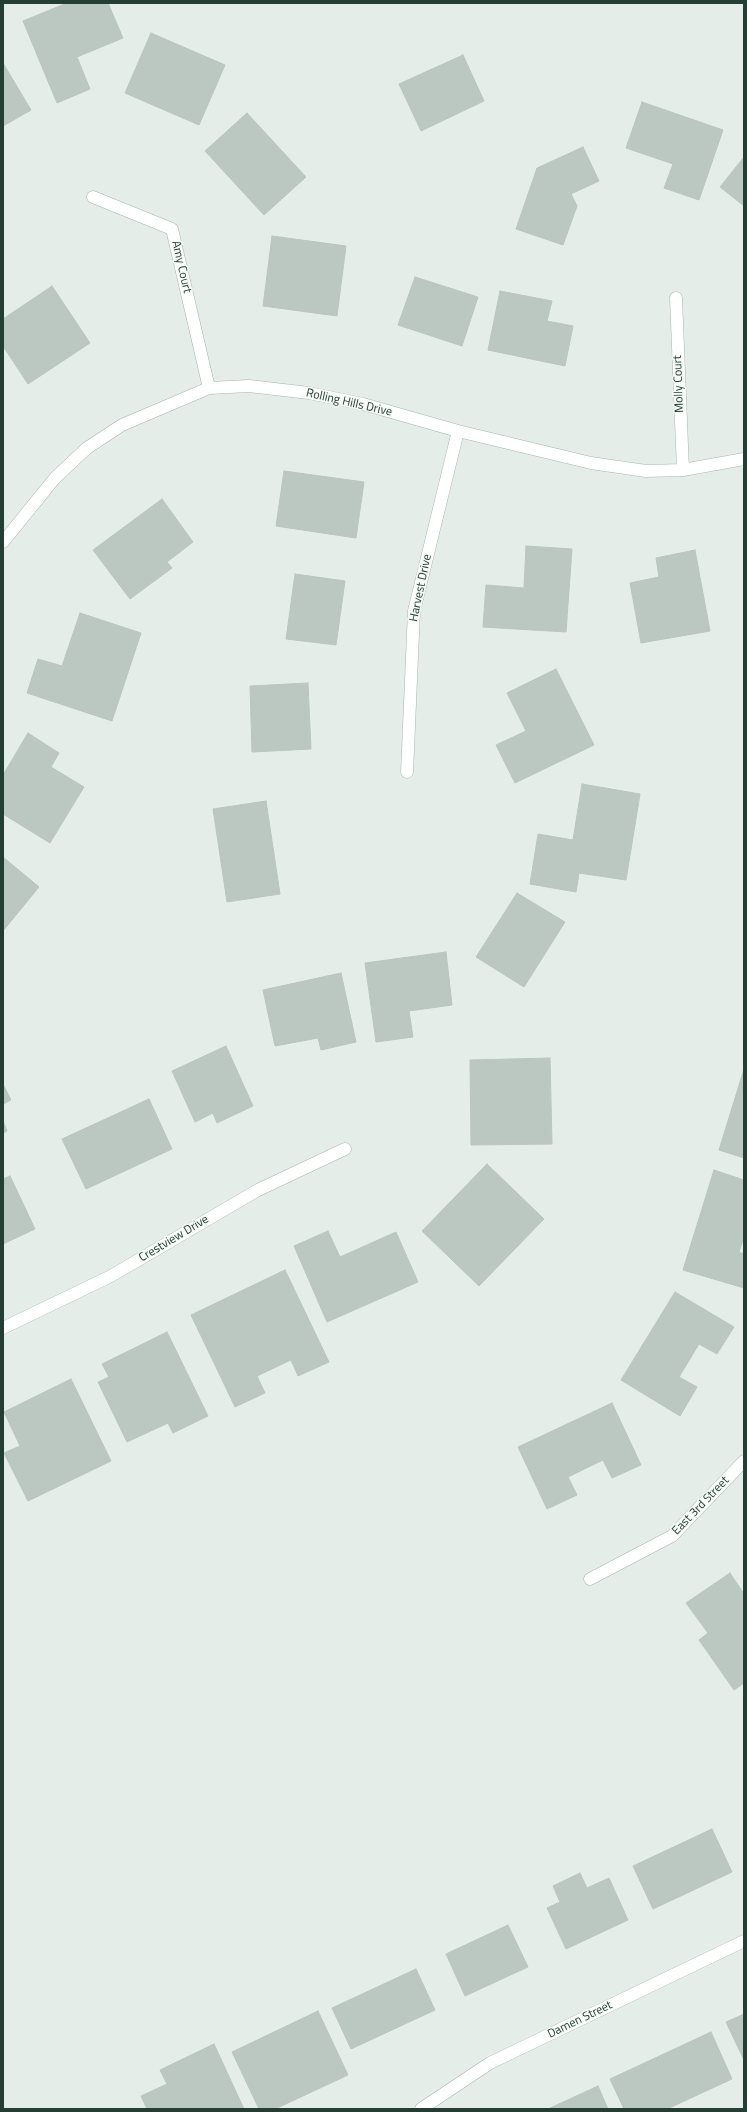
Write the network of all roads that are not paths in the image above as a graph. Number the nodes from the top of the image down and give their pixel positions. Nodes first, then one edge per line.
1 (93, 197) dead end
2 (676, 298) dead end
3 (209, 388) junction
4 (458, 431) junction
5 (744, 460) edge
6 (683, 470) junction
7 (3, 542) edge
8 (407, 772) dead end
9 (345, 1148) dead end
10 (3, 1328) edge
11 (744, 1461) edge
12 (590, 1579) dead end
13 (744, 1940) edge
14 (423, 2108) edge

1 - 3 street, Amy Court
2 - 6 street, Molly Court
3 - 4 street, Rolling Hills Drive
3 - 7 street, Rolling Hills Drive
4 - 6 street, Rolling Hills Drive
4 - 8 street, Harvest Drive
5 - 6 street, Rolling Hills Drive
9 - 10 street, Crestview Drive
11 - 12 street, East 3rd Street
13 - 14 street, Damen Street

